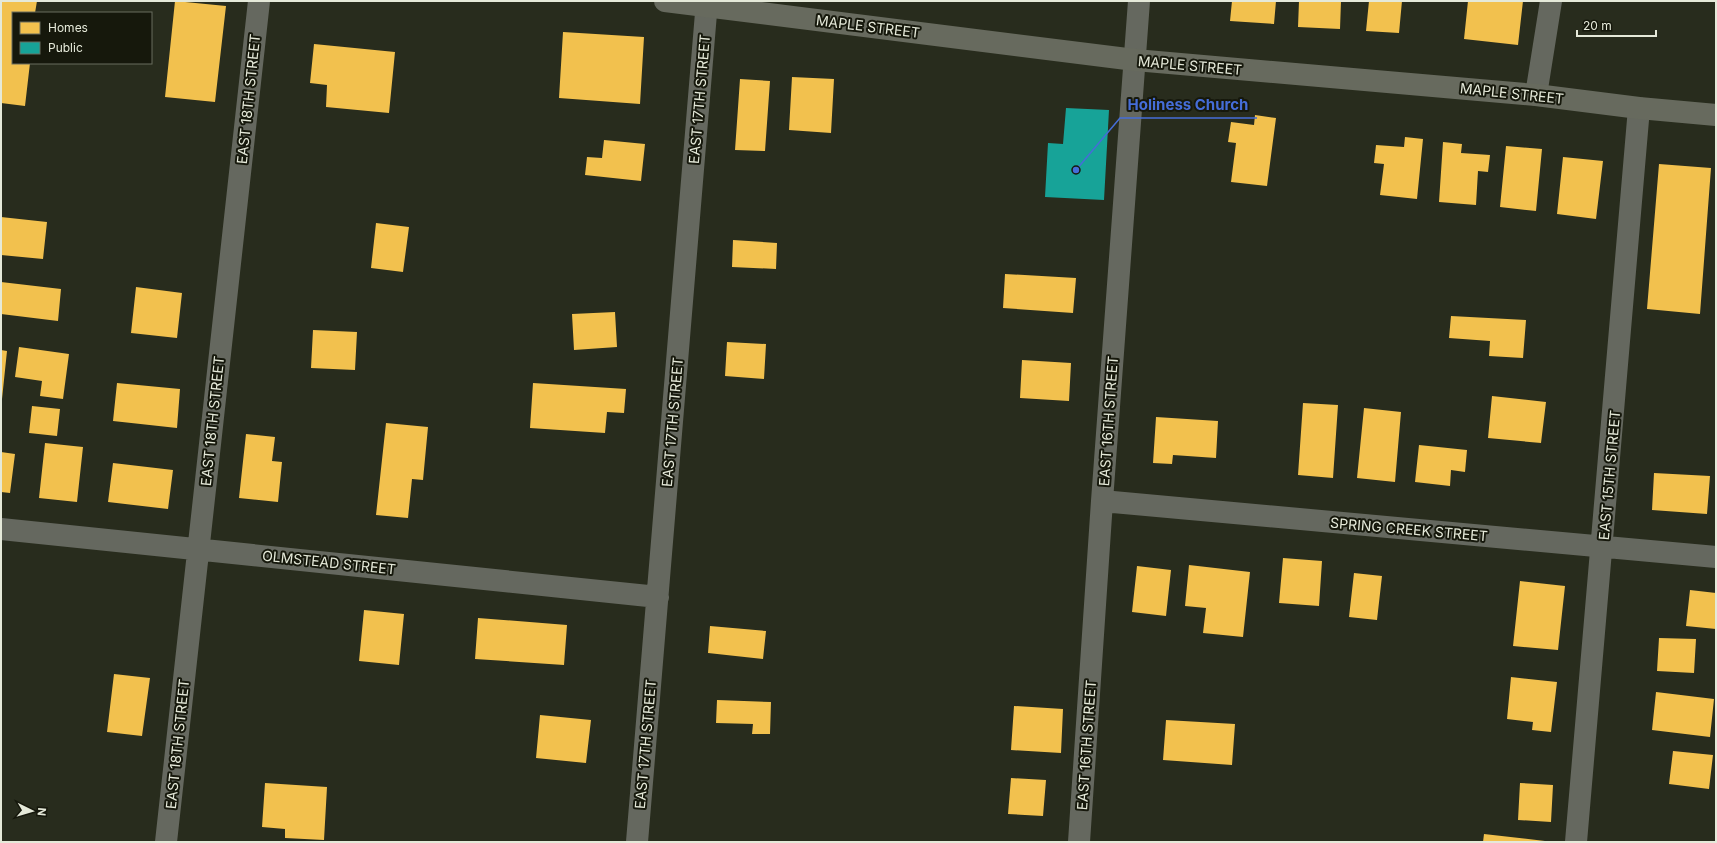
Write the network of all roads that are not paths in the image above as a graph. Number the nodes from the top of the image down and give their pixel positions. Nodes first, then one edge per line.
1 (259, 1) edge
2 (665, 1) edge
3 (1138, 1) edge
4 (1552, 1) edge
5 (706, 3) edge
6 (1135, 60) junction
7 (1536, 95) junction
8 (1639, 108) junction
9 (1716, 115) edge
10 (1102, 501) junction
11 (1, 529) edge
12 (1603, 546) junction
13 (198, 549) junction
14 (1716, 557) edge
15 (658, 597) junction
16 (166, 842) edge
17 (637, 842) edge
18 (1079, 842) edge
19 (1576, 842) edge

1 - 13 street, EAST 18TH STREET
2 - 5 main road, MAPLE STREET
3 - 6 street, EAST 16TH STREET
4 - 7 street
5 - 6 main road, MAPLE STREET
5 - 15 street, EAST 17TH STREET
6 - 7 main road, MAPLE STREET
6 - 10 street, EAST 16TH STREET
7 - 8 main road, MAPLE STREET
8 - 9 main road, MAPLE STREET
8 - 12 street, EAST 15TH STREET
10 - 12 street, SPRING CREEK STREET
10 - 18 street, EAST 16TH STREET
11 - 13 street, OLMSTEAD STREET
12 - 14 street, SPRING CREEK STREET
12 - 19 street, EAST 15TH STREET
13 - 15 street, OLMSTEAD STREET
13 - 16 street, EAST 18TH STREET
15 - 17 street, EAST 17TH STREET

